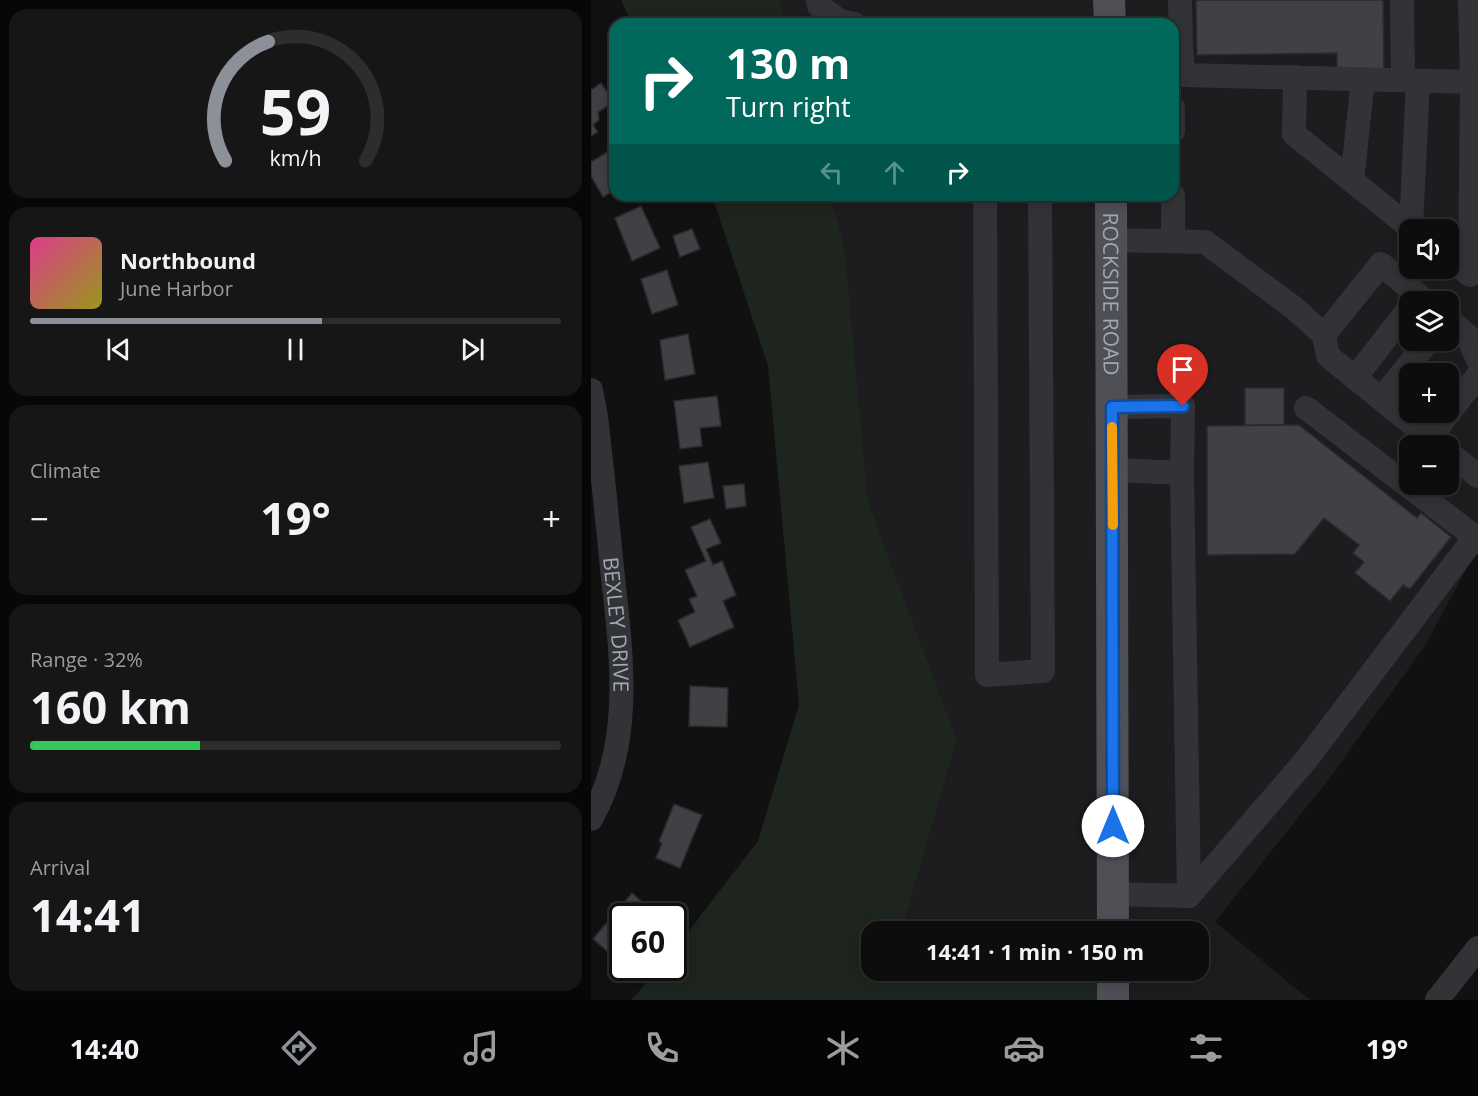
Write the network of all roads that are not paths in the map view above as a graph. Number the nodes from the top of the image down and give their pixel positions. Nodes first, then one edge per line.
1 (818, 0) edge
2 (1109, 0) edge
3 (1180, 0) edge
4 (1402, 0) edge
5 (1470, 0) edge
6 (836, 18) edge
7 (1110, 18) edge
8 (1179, 18) edge
9 (1179, 55) edge
10 (1295, 77) junction
11 (1363, 79) junction
12 (1411, 81) junction
13 (1472, 82) junction
14 (1352, 180) junction
15 (985, 201) edge
16 (1040, 201) edge
17 (1111, 201) edge
18 (1173, 201) edge
19 (1400, 219) edge
20 (1412, 219) edge
21 (1173, 239) junction
22 (1111, 240) junction
23 (1459, 266) edge
24 (1407, 291) edge
25 (1399, 324) edge
26 (1459, 328) edge
27 (1324, 335) junction
28 (1420, 351) edge
29 (1478, 360) edge
30 (1478, 375) edge
31 (1355, 378) junction
32 (591, 390) edge
33 (1381, 399) junction
34 (1112, 407) junction
35 (1305, 408) dead end
36 (1426, 435) edge
37 (1439, 435) edge
38 (1459, 461) edge
39 (1113, 470) junction
40 (1182, 473) junction
41 (1478, 476) edge
42 (591, 819) edge
43 (1113, 894) junction
44 (1189, 896) junction
45 (1113, 921) edge
46 (1478, 948) edge
47 (1113, 981) edge
48 (1113, 1000) edge
49 (1437, 1000) edge

1 - 6 street
2 - 7 main road
3 - 8 street
4 - 12 street
5 - 13 street
9 - 10 street
10 - 11 street
10 - 14 street
11 - 12 street
11 - 14 street
12 - 13 street
12 - 20 street
13 - 23 street
14 - 19 street
15 - 16 street
17 - 22 main road, ROCKSIDE ROAD
18 - 21 street
21 - 22 street
21 - 27 street
22 - 34 main road, ROCKSIDE ROAD
24 - 27 street
25 - 31 street
26 - 29 street
27 - 31 street
28 - 33 street
30 - 37 street
31 - 33 street
32 - 42 street, BEXLEY DRIVE
33 - 36 street
34 - 39 main road, ROCKSIDE ROAD
34 - 40 street
35 - 44 street
38 - 41 street
39 - 40 street
39 - 43 main road, ROCKSIDE ROAD
40 - 44 street
43 - 44 street
43 - 45 main road, ROCKSIDE ROAD
46 - 49 street
47 - 48 main road

